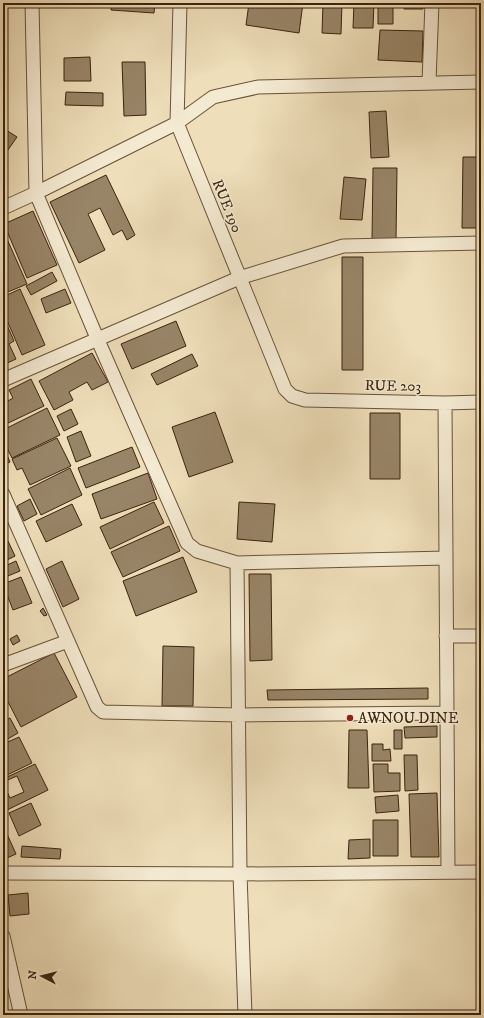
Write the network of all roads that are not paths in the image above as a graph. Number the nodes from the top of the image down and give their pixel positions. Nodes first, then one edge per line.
1 (32, 3) edge
2 (180, 3) edge
3 (432, 3) edge
4 (429, 82) junction
5 (481, 82) edge
6 (177, 123) junction
7 (36, 193) junction
8 (3, 208) edge
9 (481, 243) edge
10 (239, 278) junction
11 (97, 338) junction
12 (3, 380) edge
13 (305, 400) joint
14 (481, 402) edge
15 (445, 403) junction
16 (3, 494) edge
17 (446, 558) junction
18 (237, 563) junction
19 (446, 636) junction
20 (481, 636) edge
21 (68, 641) junction
22 (3, 665) edge
23 (447, 713) junction
24 (239, 715) junction
25 (448, 872) junction
26 (481, 872) edge
27 (3, 873) edge
28 (240, 874) junction
29 (3, 936) edge
30 (21, 1015) edge
31 (245, 1015) edge

1 - 7 street
2 - 6 street, RUE 190
3 - 4 street
4 - 5 street
4 - 6 street
6 - 7 street
6 - 10 street, RUE 190
7 - 8 street
7 - 11 street
9 - 10 street
10 - 11 street
10 - 13 street, RUE 190
11 - 12 street
11 - 18 street
13 - 15 street, RUE 203
14 - 15 street, RUE 203
15 - 17 street
16 - 21 street
17 - 18 street
17 - 19 street
18 - 24 street
19 - 20 street
19 - 23 street
21 - 22 street
21 - 24 street
23 - 24 street
23 - 25 street
24 - 28 street
25 - 26 street
25 - 28 street
27 - 28 street
28 - 31 street
29 - 30 street

